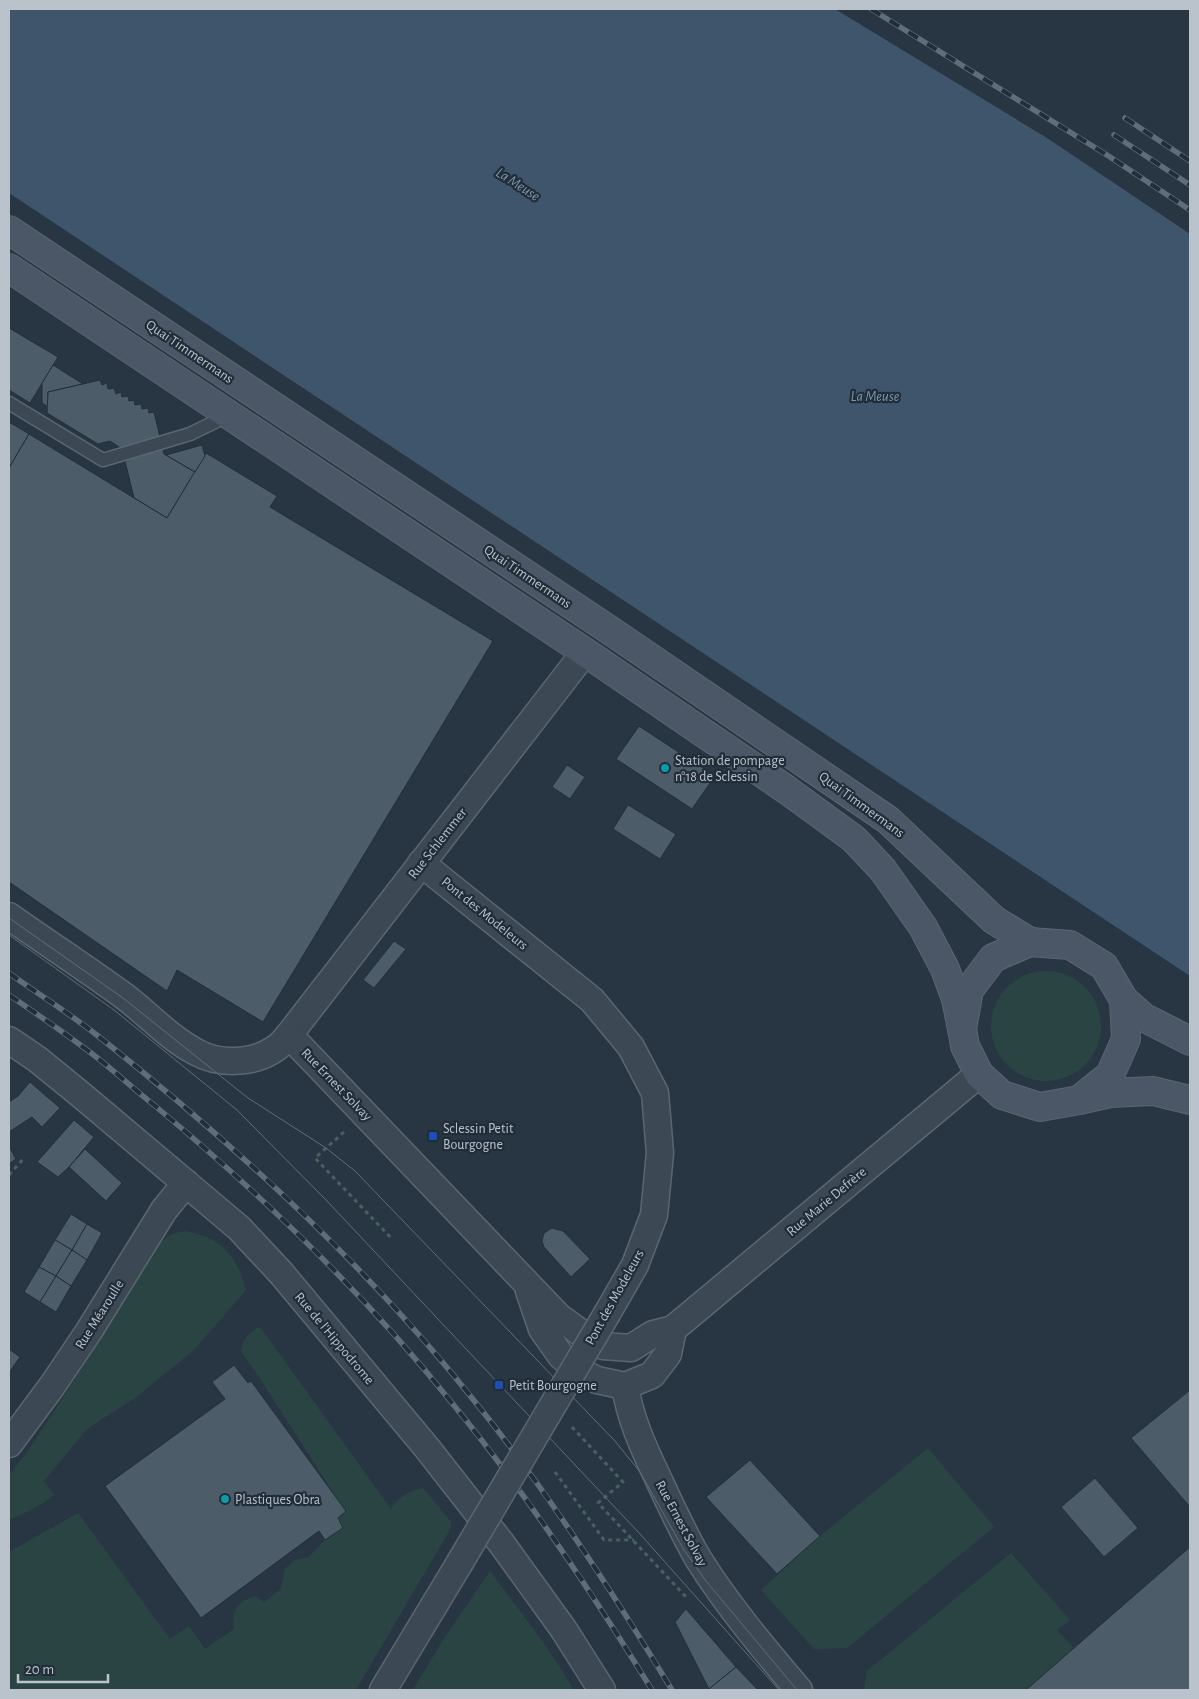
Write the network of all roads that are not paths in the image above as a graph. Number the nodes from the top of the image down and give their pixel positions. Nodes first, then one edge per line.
1 (9, 230) edge
2 (9, 268) edge
3 (9, 402) edge
4 (230, 415) junction
5 (585, 652) junction
6 (421, 863) junction
7 (9, 916) edge
8 (1030, 942) junction
9 (1124, 1000) junction
10 (962, 1029) junction
11 (289, 1035) junction
12 (9, 1040) edge
13 (1190, 1041) edge
14 (979, 1074) junction
15 (1079, 1100) junction
16 (1190, 1100) edge
17 (186, 1183) junction
18 (526, 1283) junction
19 (673, 1329) junction
20 (631, 1348) joint
21 (625, 1386) junction
22 (9, 1444) edge
23 (383, 1690) edge
24 (602, 1690) edge
25 (798, 1690) edge

1 - 8 main road, Quai Timmermans
2 - 4 main road
3 - 4 lane
4 - 5 main road
5 - 6 street, Rue Schlemmer
5 - 10 main road
6 - 11 street, Rue Schlemmer
6 - 23 street, Pont des Modeleurs, bridge
7 - 11 street
8 - 9 main road
8 - 10 main road
9 - 13 main road
9 - 15 main road
10 - 14 main road
11 - 18 street, Rue Ernest Solvay
12 - 17 street, Rue de l'Hippodrome
14 - 15 main road
14 - 19 street, Rue Marie Defrère
15 - 16 main road
17 - 22 street, Rue Méaroulle
17 - 24 street, Rue de l'Hippodrome
18 - 20 street, Rue Ernest Solvay
18 - 21 street
19 - 20 street, Rue Marie Defrère
19 - 21 street
21 - 25 street, Rue Ernest Solvay

